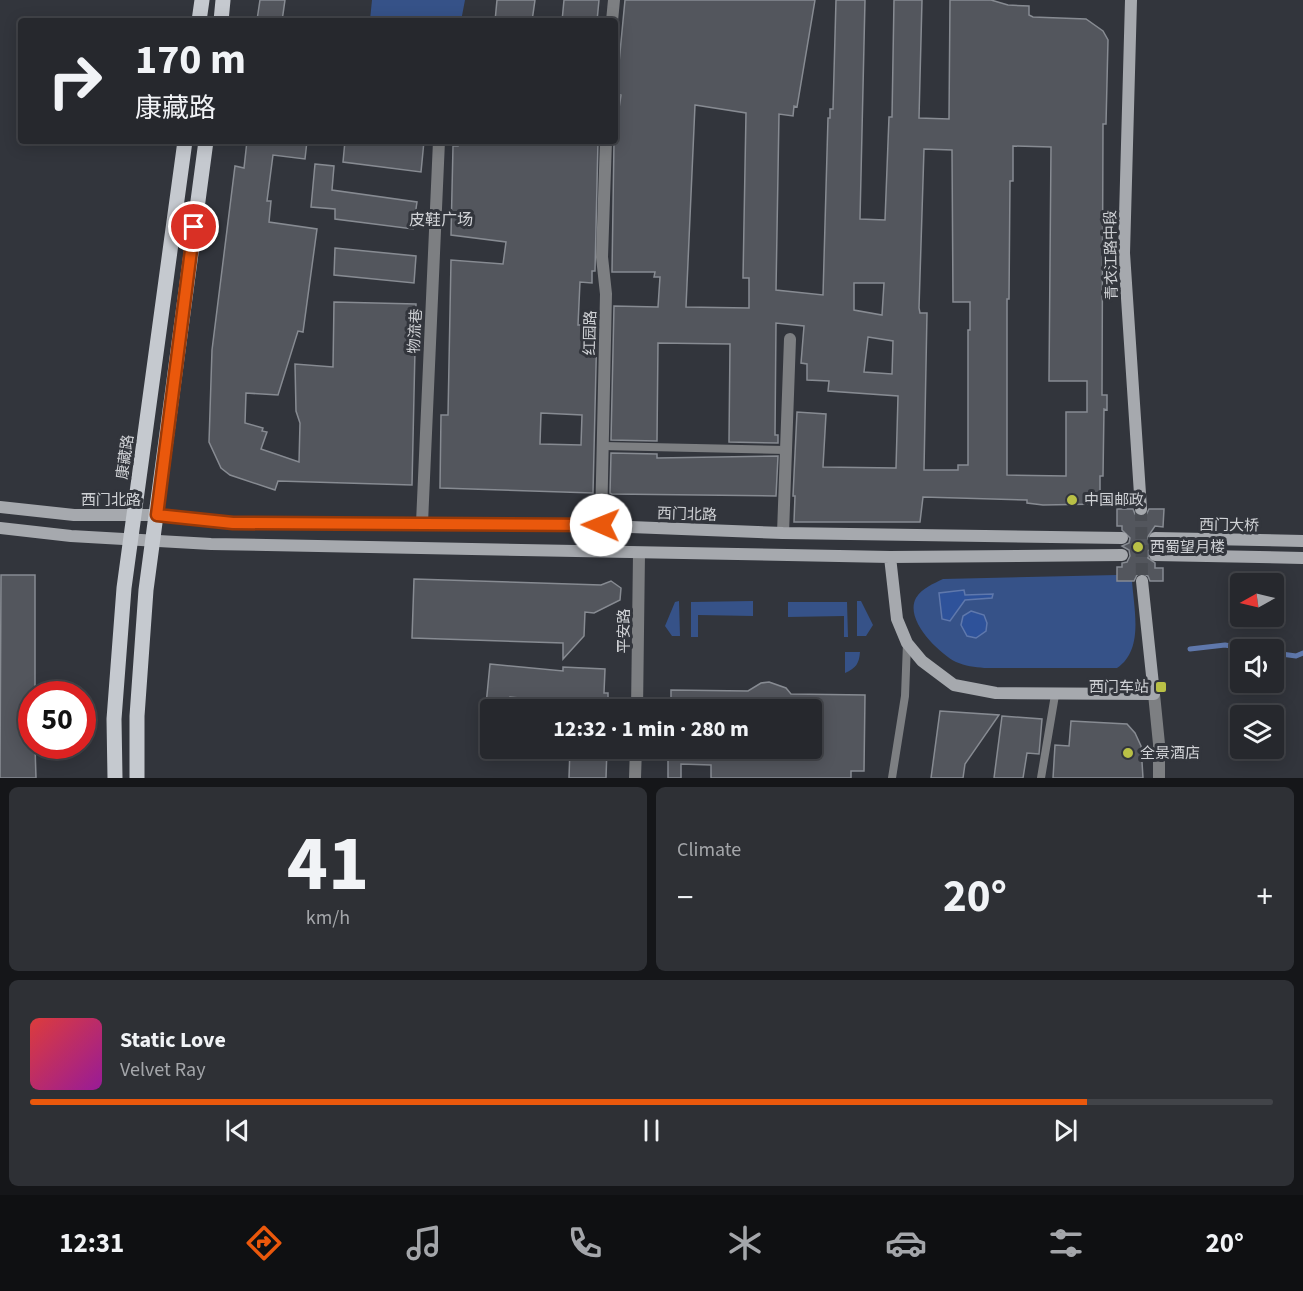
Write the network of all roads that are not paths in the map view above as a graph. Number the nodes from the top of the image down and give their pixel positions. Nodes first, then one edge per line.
1 (202, 0) edge
2 (223, 0) edge
3 (614, 0) edge
4 (1128, 0) edge
5 (199, 18) edge
6 (221, 18) edge
7 (612, 18) edge
8 (185, 144) edge
9 (206, 144) edge
10 (439, 144) edge
11 (606, 144) edge
12 (790, 339) dead end
13 (603, 446) junction
14 (786, 450) junction
15 (0, 507) edge
16 (1141, 509) tunnel mouth
17 (135, 515) junction
18 (157, 515) junction
19 (422, 523) junction
20 (601, 525) junction
21 (0, 528) edge
22 (783, 533) junction
23 (1122, 538) dead end
24 (1155, 538) dead end
25 (132, 540) junction
26 (154, 541) junction
27 (1303, 541) edge
28 (639, 553) junction
29 (1122, 555) dead end
30 (1155, 555) dead end
31 (890, 558) junction
32 (1303, 558) edge
33 (1142, 581) tunnel mouth
34 (907, 644) junction
35 (1154, 694) junction
36 (1055, 695) junction
37 (637, 699) edge
38 (636, 759) edge
39 (116, 778) edge
40 (137, 778) edge
41 (635, 778) edge
42 (892, 778) edge
43 (1041, 778) edge
44 (1159, 778) edge

1 - 5 main road
2 - 6 main road
3 - 7 street
4 - 16 main road, 青衣江路中段
8 - 17 main road, 康藏路
9 - 18 main road
10 - 19 street, 物流巷
11 - 13 street, 红园路
12 - 14 street
13 - 14 lane
13 - 20 street, 红园路
14 - 22 street
15 - 17 main road, 西门北路
17 - 18 main road, 西门北路
17 - 25 main road, 康藏路
18 - 19 main road, 西门北路
18 - 26 main road
19 - 20 main road, 西门北路
20 - 22 main road, 西门北路
21 - 25 main road
22 - 23 main road, 西门北路
24 - 27 main road, 西门大桥
25 - 26 main road
25 - 39 main road, 康藏路
26 - 28 main road
26 - 40 main road
28 - 31 main road
28 - 37 street, 平安路
29 - 31 main road
30 - 32 main road
31 - 34 main road
33 - 35 main road
34 - 36 main road
34 - 42 lane
35 - 36 main road
35 - 44 street
36 - 43 lane
38 - 41 street

